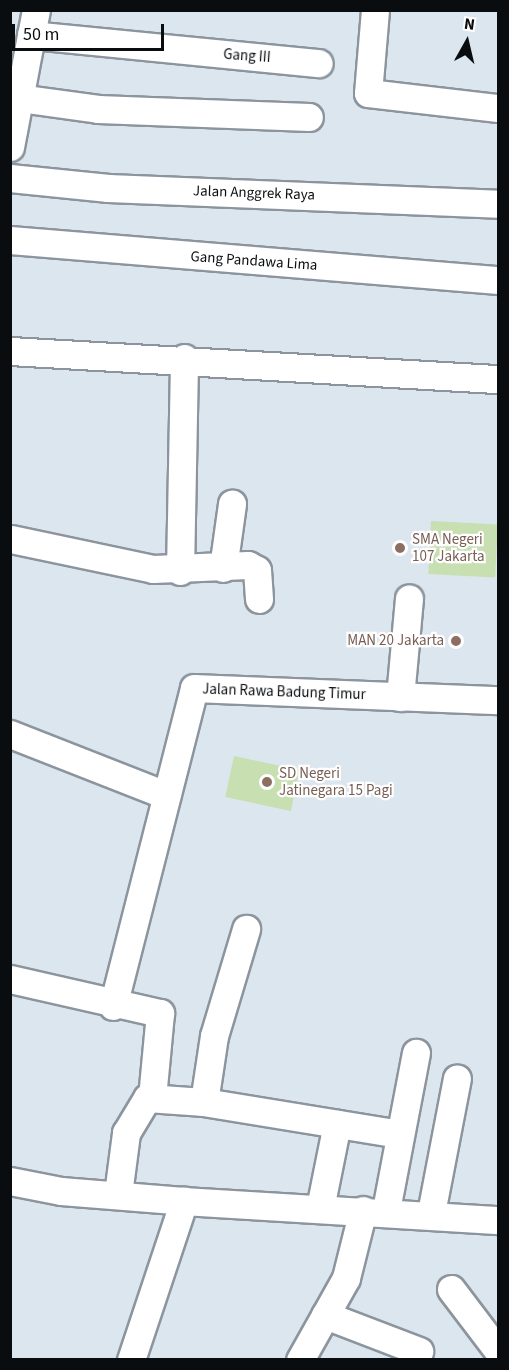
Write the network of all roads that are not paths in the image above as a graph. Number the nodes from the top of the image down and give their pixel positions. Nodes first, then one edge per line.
1 (375, 10) edge
2 (33, 23) edge
3 (319, 63) dead end
4 (498, 108) edge
5 (309, 117) dead end
6 (14, 118) edge
7 (10, 178) edge
8 (498, 204) edge
9 (10, 240) edge
10 (498, 280) edge
11 (10, 351) edge
12 (184, 358) junction
13 (498, 379) edge
14 (232, 504) dead end
15 (12, 539) edge
16 (223, 568) junction
17 (180, 571) junction
18 (409, 598) dead end
19 (259, 599) dead end
20 (400, 697) junction
21 (498, 700) edge
22 (10, 734) edge
23 (166, 795) junction
24 (246, 929) dead end
25 (10, 979) edge
26 (113, 1006) junction
27 (416, 1053) dead end
28 (458, 1078) dead end
29 (152, 1098) junction
30 (204, 1102) junction
31 (337, 1124) junction
32 (399, 1134) junction
33 (10, 1181) edge
34 (118, 1194) junction
35 (184, 1201) junction
36 (320, 1208) junction
37 (375, 1210) junction
38 (431, 1213) junction
39 (498, 1220) edge
40 (451, 1289) dead end
41 (325, 1315) junction
42 (419, 1351) dead end
43 (498, 1351) edge
44 (131, 1359) edge
45 (300, 1359) edge

1 - 4 street
2 - 3 street, Gang III
2 - 6 street
5 - 6 street
7 - 8 street, Jalan Anggrek Raya
9 - 10 street, Gang Pandawa Lima
11 - 12 street
12 - 13 street
12 - 17 street
14 - 16 street
15 - 17 street
16 - 17 street
16 - 19 street
18 - 20 street
20 - 21 street, Jalan Rawa Badung Timur
20 - 23 street, Jalan Rawa Badung Timur
22 - 23 street
23 - 26 street
24 - 30 street
25 - 26 street
26 - 29 street
27 - 32 street
28 - 38 street
29 - 30 street
29 - 34 street
30 - 31 street
31 - 32 street
31 - 36 street
32 - 37 street
33 - 34 street
34 - 35 street
35 - 36 street
35 - 44 street
36 - 37 street
37 - 38 street
37 - 41 street
38 - 39 street
40 - 43 street
41 - 42 street
41 - 45 street

